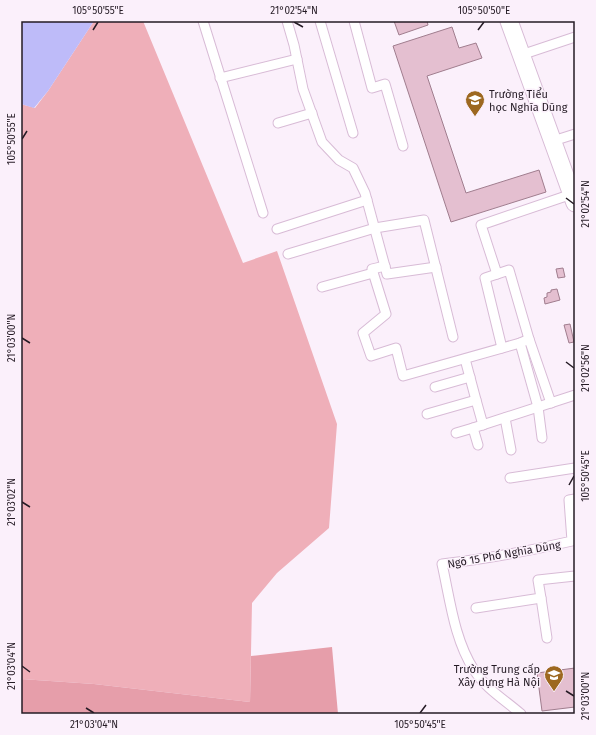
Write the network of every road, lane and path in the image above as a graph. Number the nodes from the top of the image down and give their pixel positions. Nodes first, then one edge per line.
1 (203, 21) edge
2 (288, 21) edge
3 (320, 21) edge
4 (354, 21) edge
5 (509, 21) edge
6 (575, 37) edge
7 (521, 55) junction
8 (296, 59) junction
9 (220, 78) junction
10 (312, 113) junction
11 (278, 123) dead end
12 (353, 133) dead end
13 (575, 134) edge
14 (553, 141) junction
15 (403, 146) dead end
16 (570, 175) edge
17 (573, 198) edge
18 (367, 200) junction
19 (263, 213) dead end
20 (375, 228) junction
21 (277, 229) dead end
22 (288, 254) dead end
23 (385, 266) junction
24 (436, 267) junction
25 (373, 273) junction
26 (497, 274) junction
27 (322, 287) dead end
28 (453, 337) dead end
29 (525, 341) junction
30 (502, 348) junction
31 (465, 359) junction
32 (470, 377) junction
33 (435, 387) dead end
34 (575, 395) edge
35 (476, 400) junction
36 (551, 402) junction
37 (538, 407) junction
38 (427, 414) dead end
39 (505, 418) junction
40 (483, 424) junction
41 (473, 428) junction
42 (456, 433) dead end
43 (542, 438) dead end
44 (478, 445) dead end
45 (511, 450) dead end
46 (575, 468) edge
47 (510, 478) dead end
48 (575, 499) edge
49 (575, 576) edge
50 (540, 598) junction
51 (476, 608) dead end
52 (547, 638) dead end
53 (521, 714) edge

1 - 9 lane
2 - 8 lane
3 - 12 lane
4 - 15 lane
5 - 7 street
6 - 7 lane
7 - 14 street
8 - 9 lane
8 - 10 lane
9 - 19 lane
10 - 11 lane
10 - 18 lane
13 - 14 lane
14 - 16 street
16 - 17 street
17 - 26 lane
18 - 20 lane
18 - 21 lane
20 - 22 lane
20 - 23 lane
20 - 24 lane
23 - 24 lane
23 - 25 lane
24 - 28 lane
25 - 27 lane
25 - 31 lane
26 - 29 lane
26 - 30 lane
29 - 30 lane
29 - 36 lane
29 - 37 lane
30 - 31 lane
31 - 32 lane
32 - 33 lane
32 - 35 lane
34 - 36 lane
35 - 38 lane
35 - 40 lane
36 - 37 lane
37 - 39 lane
37 - 43 lane
39 - 40 lane
39 - 45 lane
40 - 41 lane
41 - 42 lane
41 - 44 lane
46 - 47 lane
48 - 53 lane, Ngõ 15 Phố Nghĩa Dũng
49 - 50 lane
50 - 51 lane
50 - 52 lane

